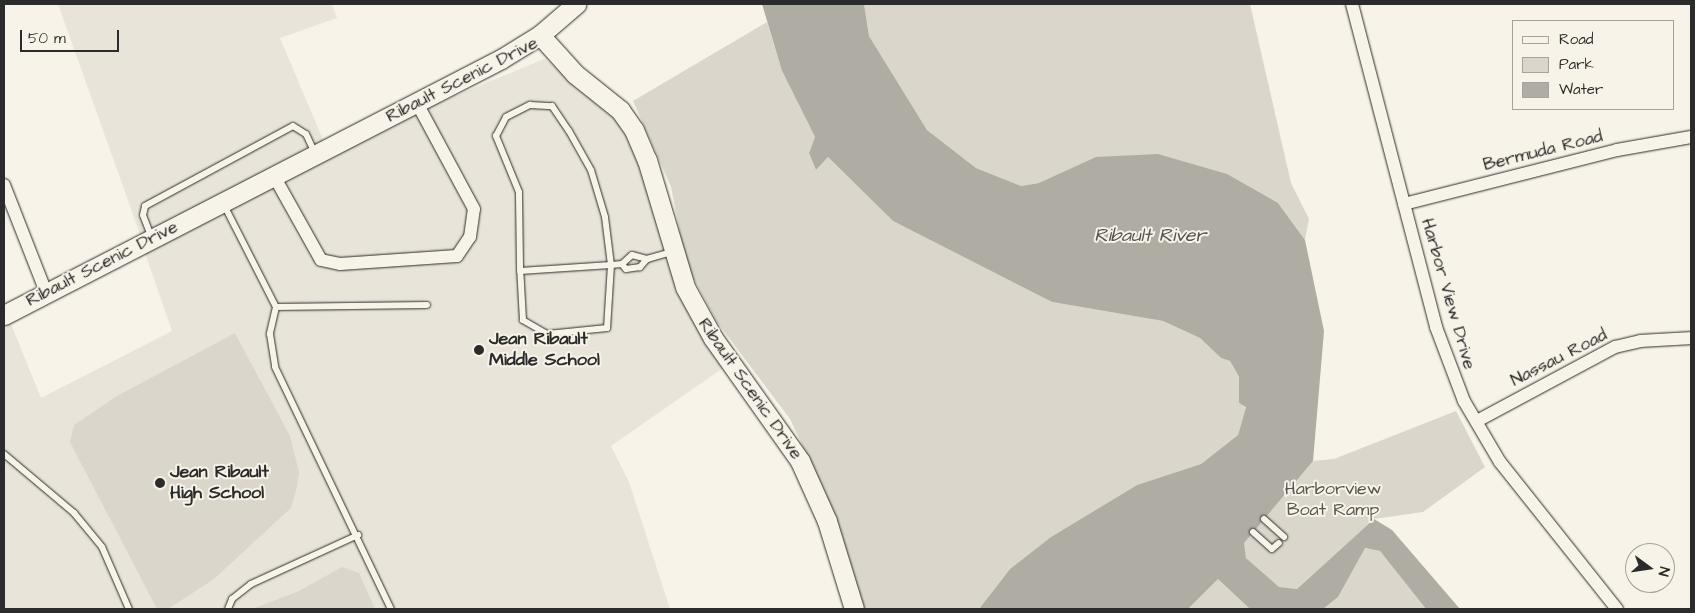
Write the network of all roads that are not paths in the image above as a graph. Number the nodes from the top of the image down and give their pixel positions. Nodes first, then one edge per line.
1 (576, 4) edge
2 (1356, 5) edge
3 (540, 36) junction
4 (417, 103) junction
5 (1691, 137) edge
6 (316, 154) junction
7 (274, 176) junction
8 (4, 185) edge
9 (222, 203) junction
10 (1404, 204) junction
11 (152, 238) junction
12 (672, 252) junction
13 (647, 258) junction
14 (610, 264) junction
15 (622, 264) junction
16 (520, 271) junction
17 (46, 292) junction
18 (428, 305) dead end
19 (276, 308) junction
20 (4, 314) edge
21 (1691, 338) edge
22 (1477, 422) junction
23 (4, 454) edge
24 (1264, 519) dead end
25 (1253, 532) dead end
26 (358, 535) junction
27 (129, 609) edge
28 (228, 609) edge
29 (391, 609) edge
30 (854, 609) edge
31 (1617, 609) edge

1 - 3 street
2 - 10 street, Harbor View Drive
3 - 4 street, Ribault Scenic Drive
3 - 12 street, Ribault Scenic Drive
4 - 6 street, Ribault Scenic Drive
4 - 7 street
5 - 10 street, Bermuda Road
6 - 7 street, Ribault Scenic Drive
6 - 11 lane
7 - 9 street, Ribault Scenic Drive
8 - 17 street
9 - 11 street, Ribault Scenic Drive
9 - 19 lane
10 - 22 street, Harbor View Drive
11 - 17 street, Ribault Scenic Drive
12 - 13 lane
12 - 30 street, Ribault Scenic Drive
13 - 15 lane
13 - 15 lane
14 - 15 lane
14 - 16 lane
14 - 16 lane
14 - 16 lane
17 - 20 street, Ribault Scenic Drive
18 - 19 lane
19 - 26 lane
21 - 22 street, Nassau Road
22 - 31 street, Harbor View Drive
23 - 27 lane
24 - 25 lane
26 - 28 lane
26 - 29 lane

